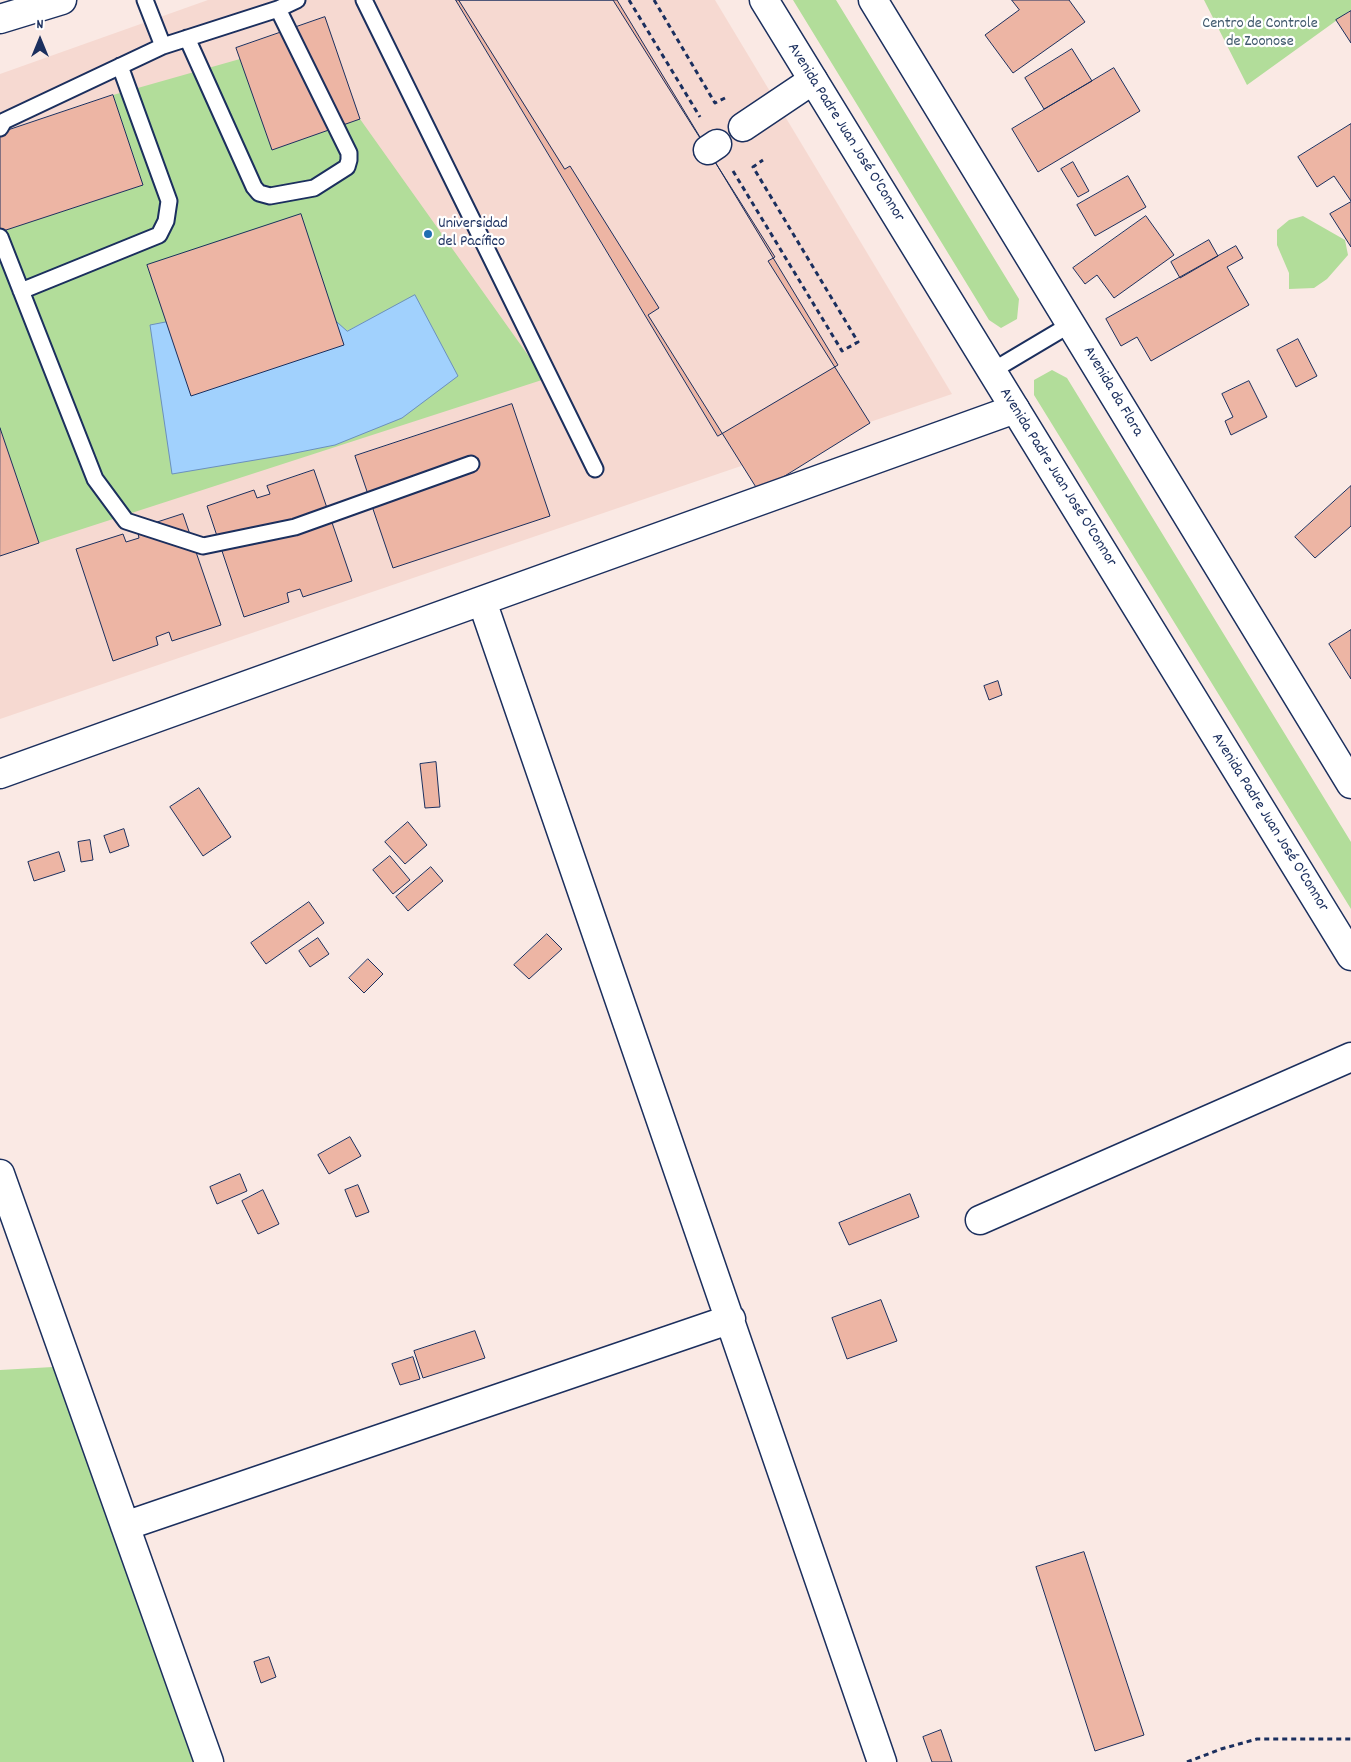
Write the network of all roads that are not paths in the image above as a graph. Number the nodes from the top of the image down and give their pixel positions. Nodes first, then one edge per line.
1 (62, 0) edge
2 (145, 0) edge
3 (297, 0) edge
4 (364, 0) edge
5 (764, 0) edge
6 (873, 0) edge
7 (278, 9) junction
8 (0, 19) edge
9 (187, 38) junction
10 (163, 46) junction
11 (120, 66) junction
12 (813, 80) junction
13 (743, 127) dead end
14 (0, 128) edge
15 (0, 237) edge
16 (21, 291) junction
17 (1071, 324) junction
18 (992, 370) junction
19 (1015, 409) junction
20 (471, 464) dead end
21 (595, 469) dead end
22 (482, 601) junction
23 (0, 774) edge
24 (1351, 784) edge
25 (1351, 956) edge
26 (1351, 1057) edge
27 (0, 1174) edge
28 (980, 1220) dead end
29 (731, 1319) junction
30 (125, 1526) junction
31 (209, 1762) edge
32 (882, 1762) edge

1 - 8 street
2 - 10 lane
3 - 7 lane
4 - 21 lane
5 - 12 street, Avenida Padre Juan José O'Connor
6 - 17 street, Avenida da Flora
7 - 9 lane
7 - 9 lane
9 - 10 lane
10 - 11 lane
11 - 14 lane
11 - 16 lane
12 - 13 street
12 - 18 street, Avenida Padre Juan José O'Connor
15 - 16 lane
16 - 20 lane
17 - 18 lane
17 - 24 street, Avenida da Flora
18 - 19 street, Avenida Padre Juan José O'Connor
19 - 22 street
19 - 25 street, Avenida Padre Juan José O'Connor
22 - 23 street
22 - 29 street
26 - 28 street
27 - 30 street
29 - 30 street
29 - 32 street
30 - 31 street

